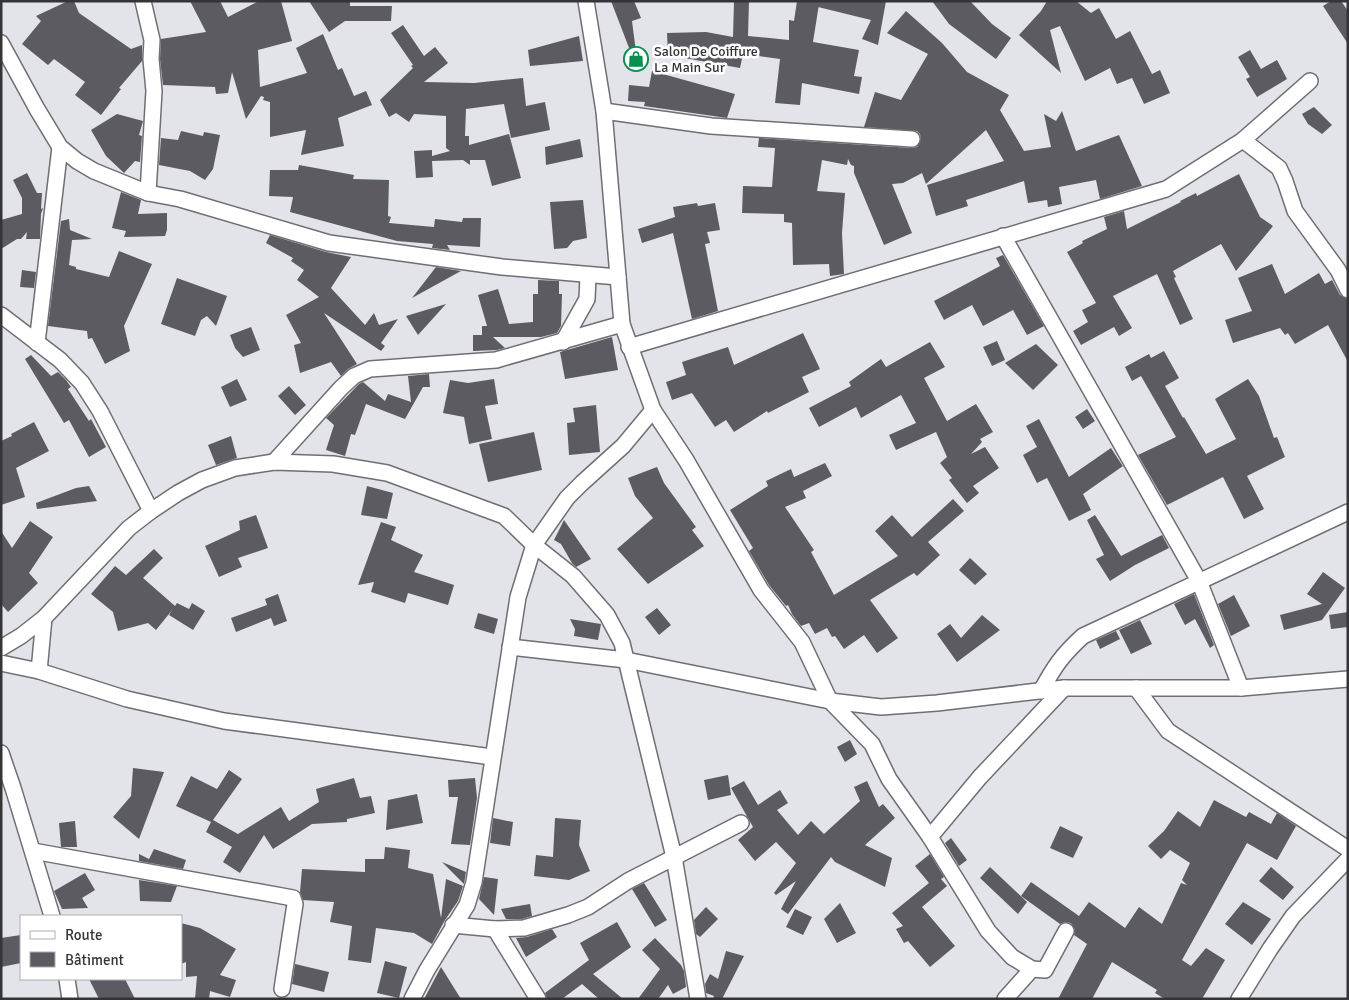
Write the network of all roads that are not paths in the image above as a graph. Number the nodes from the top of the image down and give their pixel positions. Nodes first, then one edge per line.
1 (143, 1) edge
2 (586, 1) edge
3 (1, 44) edge
4 (1310, 81) dead end
5 (604, 110) junction
6 (912, 139) dead end
7 (1243, 140) junction
8 (60, 147) junction
9 (148, 193) junction
10 (1003, 236) junction
11 (588, 276) junction
12 (618, 277) junction
13 (1348, 290) edge
14 (1, 315) edge
15 (622, 324) junction
16 (563, 342) junction
17 (38, 343) junction
18 (629, 347) junction
19 (653, 410) junction
20 (274, 462) junction
21 (151, 511) junction
22 (1348, 512) edge
23 (534, 545) junction
24 (1199, 581) junction
25 (44, 618) junction
26 (510, 647) junction
27 (1, 648) edge
28 (626, 660) junction
29 (1, 664) edge
30 (39, 671) junction
31 (1348, 678) edge
32 (1064, 688) junction
33 (1136, 688) junction
34 (1241, 688) junction
35 (1041, 691) junction
36 (830, 701) junction
37 (1, 754) edge
38 (492, 757) junction
39 (741, 823) dead end
40 (930, 837) junction
41 (1348, 848) edge
42 (33, 851) junction
43 (674, 857) junction
44 (1348, 859) edge
45 (52, 915) edge
46 (453, 925) junction
47 (494, 929) junction
48 (1066, 931) dead end
49 (1032, 969) junction
50 (67, 980) edge
51 (282, 989) dead end
52 (70, 999) edge
53 (412, 999) edge
54 (538, 999) edge
55 (698, 999) edge
56 (1005, 999) edge
57 (1239, 999) edge

1 - 9 street
2 - 5 street
3 - 8 street
4 - 7 street
5 - 6 street
5 - 12 street
7 - 10 street
7 - 13 street
8 - 9 street
8 - 17 street
9 - 11 street
10 - 18 street
10 - 24 street
11 - 12 street
11 - 16 street
12 - 15 street
14 - 17 street
15 - 16 street
15 - 18 street
16 - 20 street
17 - 21 street
18 - 19 street
19 - 23 street
19 - 36 street
20 - 21 street
20 - 23 street
21 - 25 street
22 - 24 street
23 - 26 street
23 - 28 street
24 - 34 street
24 - 35 street
25 - 27 street
25 - 30 street
26 - 28 street
26 - 38 street
28 - 36 street
28 - 43 street
29 - 30 street
30 - 38 street
31 - 34 street
32 - 33 street
32 - 35 street
32 - 40 street
33 - 34 street
33 - 41 street
35 - 36 street
36 - 40 street
37 - 42 street
38 - 46 street
39 - 43 street
40 - 49 street
42 - 45 street
42 - 51 street
43 - 47 street
43 - 55 street
44 - 57 street
46 - 47 street
46 - 53 street
47 - 54 street
48 - 49 street
49 - 56 street
50 - 52 street

